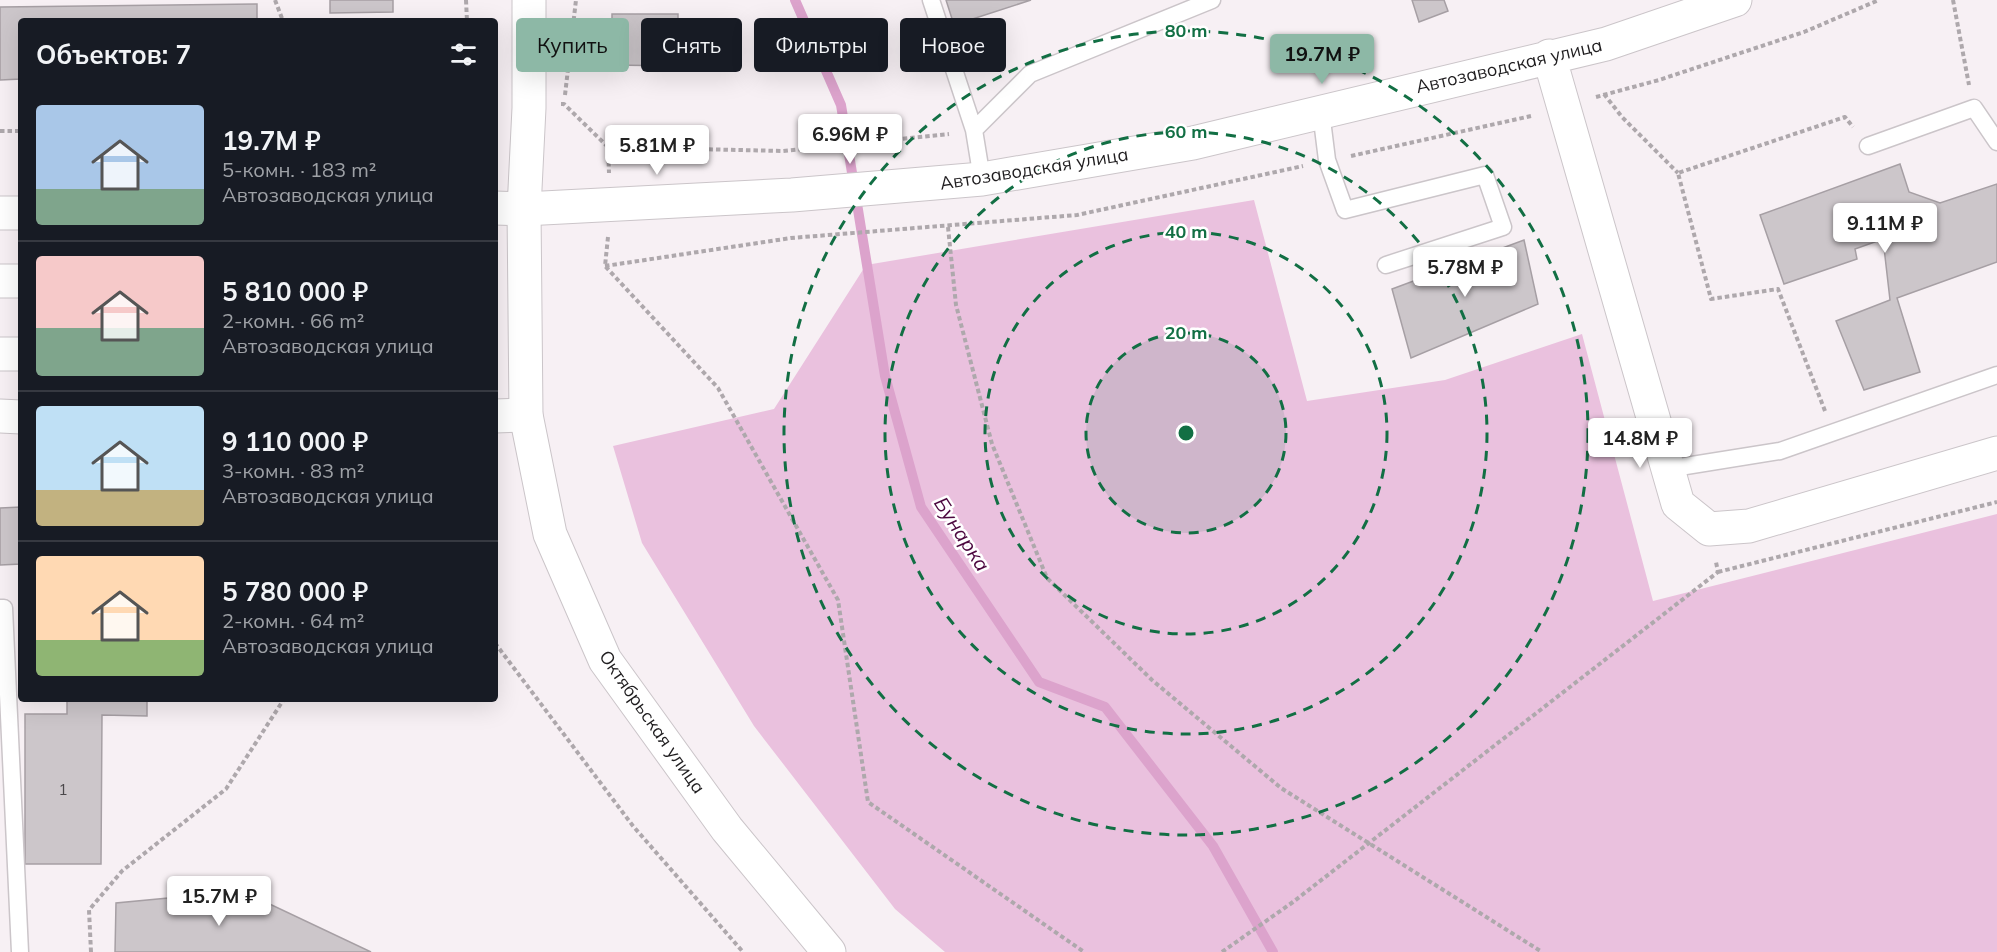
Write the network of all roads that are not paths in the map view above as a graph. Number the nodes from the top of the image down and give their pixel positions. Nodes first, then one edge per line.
1 (529, 0) edge
2 (932, 0) edge
3 (1212, 0) edge
4 (1735, 0) edge
5 (1690, 7) edge
6 (1549, 56) junction
7 (1322, 112) junction
8 (974, 130) junction
9 (1997, 142) edge
10 (1868, 146) road end
11 (982, 179) junction
12 (509, 208) edge
13 (0, 213) edge
14 (18, 213) edge
15 (1386, 265) dead end
16 (0, 281) edge
17 (18, 281) edge
18 (0, 354) edge
19 (18, 354) edge
20 (1997, 375) edge
21 (511, 415) edge
22 (0, 416) edge
23 (18, 417) edge
24 (1997, 453) edge
25 (1667, 469) junction
26 (0, 608) edge
27 (20, 952) edge
28 (829, 952) edge

1 - 12 street, Октябрьская улица
2 - 8 lane
3 - 8 lane
4 - 5 street, Автозаводская улица
5 - 6 street, Автозаводская улица
6 - 7 street, Автозаводская улица
6 - 25 street
7 - 11 street, Автозаводская улица
7 - 15 lane
8 - 11 lane
9 - 10 lane
11 - 12 street, Автозаводская улица
12 - 21 street, Октябрьская улица
13 - 14 street
16 - 17 street
18 - 19 street
20 - 25 lane
21 - 28 street, Октябрьская улица
22 - 23 street
24 - 25 street
26 - 27 lane

